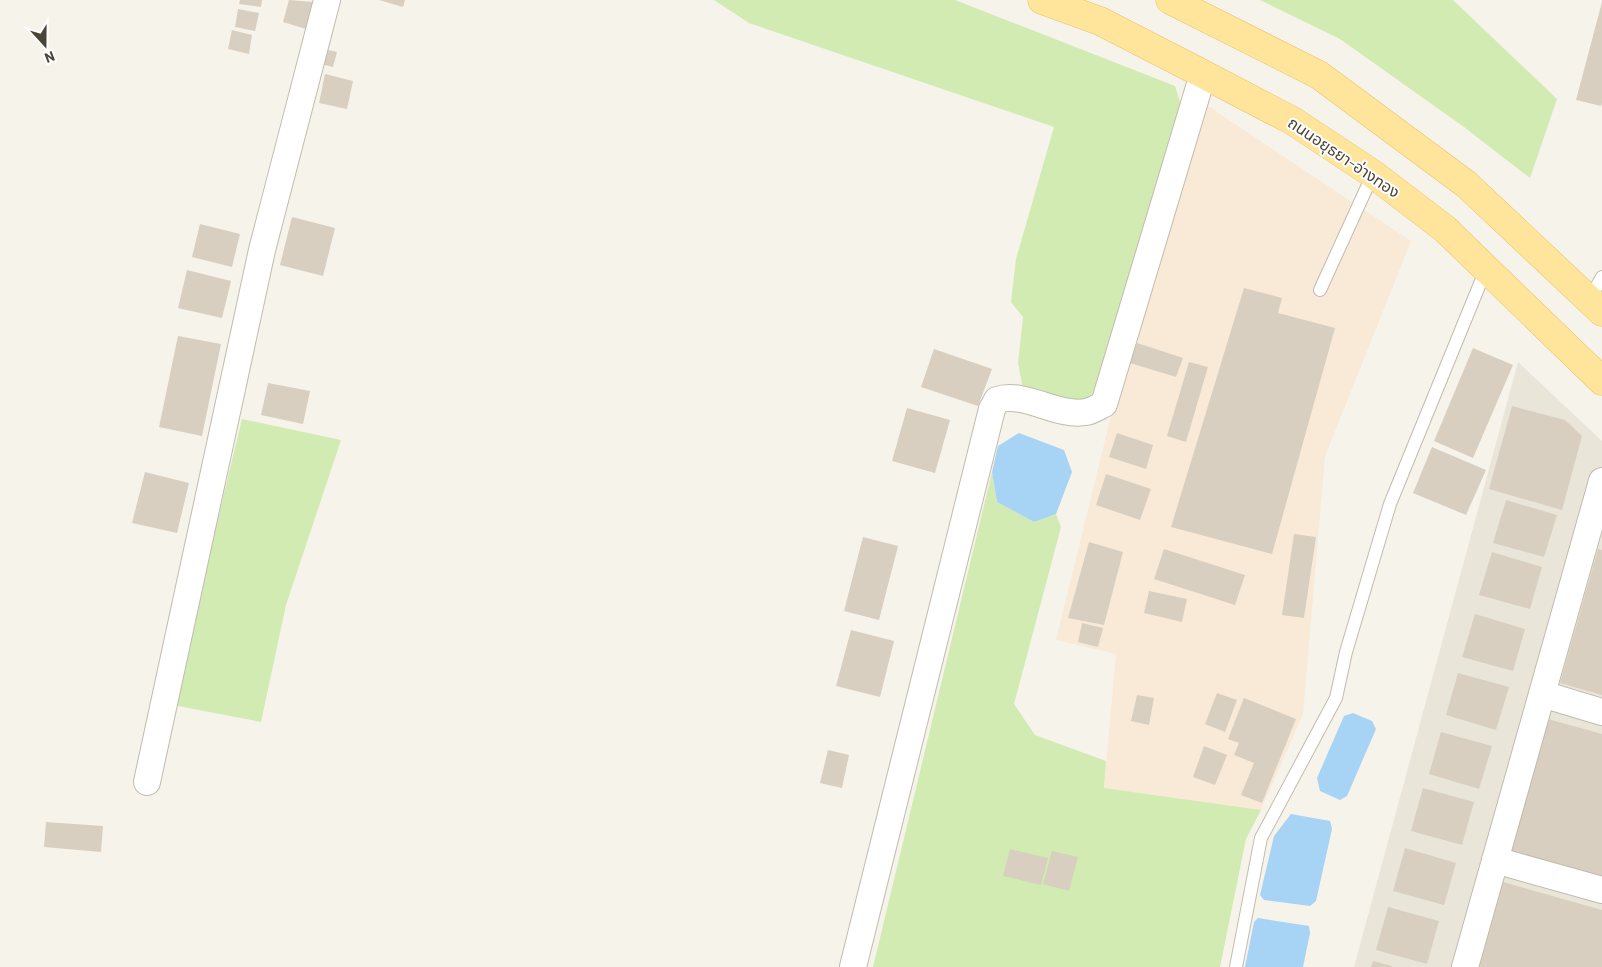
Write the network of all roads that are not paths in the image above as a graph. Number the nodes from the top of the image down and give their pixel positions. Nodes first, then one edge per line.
1 (326, 0) edge
2 (1042, 0) edge
3 (1170, 0) edge
4 (1203, 74) junction
5 (1373, 174) junction
6 (1486, 269) junction
7 (1320, 290) dead end
8 (1598, 296) edge
9 (1602, 381) edge
10 (1602, 481) edge
11 (1598, 510) edge
12 (1542, 694) junction
13 (1602, 712) edge
14 (147, 782) dead end
15 (1495, 860) junction
16 (1602, 890) edge
17 (852, 967) edge
18 (1236, 967) edge
19 (1465, 967) edge

1 - 14 street
2 - 4 main road, ถนนอยุธยา-อ่างทอง
3 - 8 main road
4 - 5 main road, ถนนอยุธยา-อ่างทอง
4 - 17 street
5 - 6 main road, ถนนอยุธยา-อ่างทอง
5 - 7 lane
6 - 9 main road, ถนนอยุธยา-อ่างทอง
6 - 18 lane
10 - 11 street
11 - 12 street
12 - 13 street
12 - 15 street
15 - 16 street
15 - 19 street

